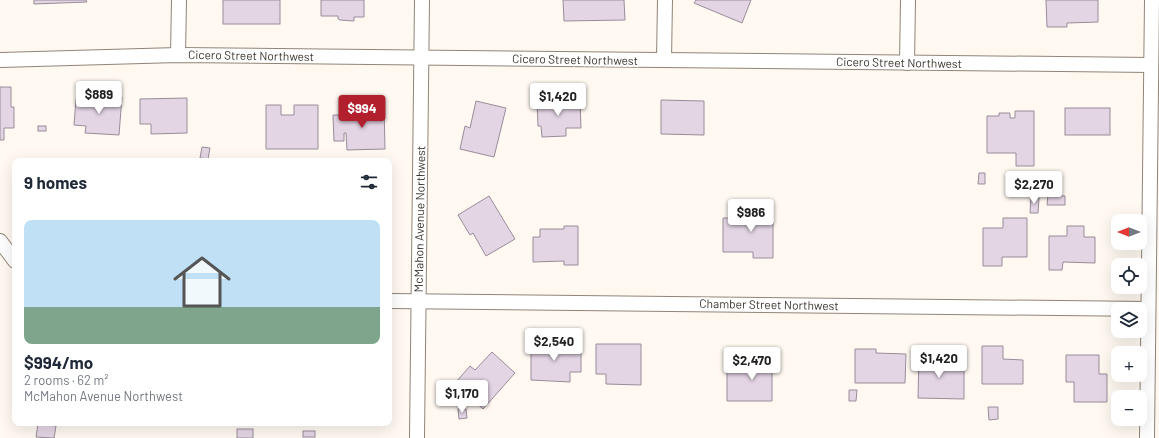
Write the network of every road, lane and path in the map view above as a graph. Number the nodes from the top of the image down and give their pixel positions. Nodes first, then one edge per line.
1 (179, 0) edge
2 (422, 0) edge
3 (665, 0) edge
4 (908, 0) edge
5 (1152, 0) edge
6 (178, 56) junction
7 (421, 58) junction
8 (0, 60) edge
9 (664, 60) junction
10 (908, 63) junction
11 (1151, 66) junction
12 (0, 241) edge
13 (12, 257) edge
14 (392, 301) edge
15 (419, 301) junction
16 (1148, 309) junction
17 (417, 438) edge
18 (1147, 438) edge

1 - 6 street
2 - 7 street, McMahon Avenue Northwest
3 - 9 street
4 - 10 street
5 - 11 street
6 - 7 street, Cicero Street Northwest
6 - 8 street, Cicero Street Northwest
7 - 9 street, Cicero Street Northwest
7 - 15 street, McMahon Avenue Northwest
9 - 10 street, Cicero Street Northwest
10 - 11 street, Cicero Street Northwest
11 - 16 street
12 - 13 street
14 - 15 street, Chamber Street Northwest
15 - 16 street, Chamber Street Northwest
15 - 17 street, McMahon Avenue Northwest
16 - 18 street

